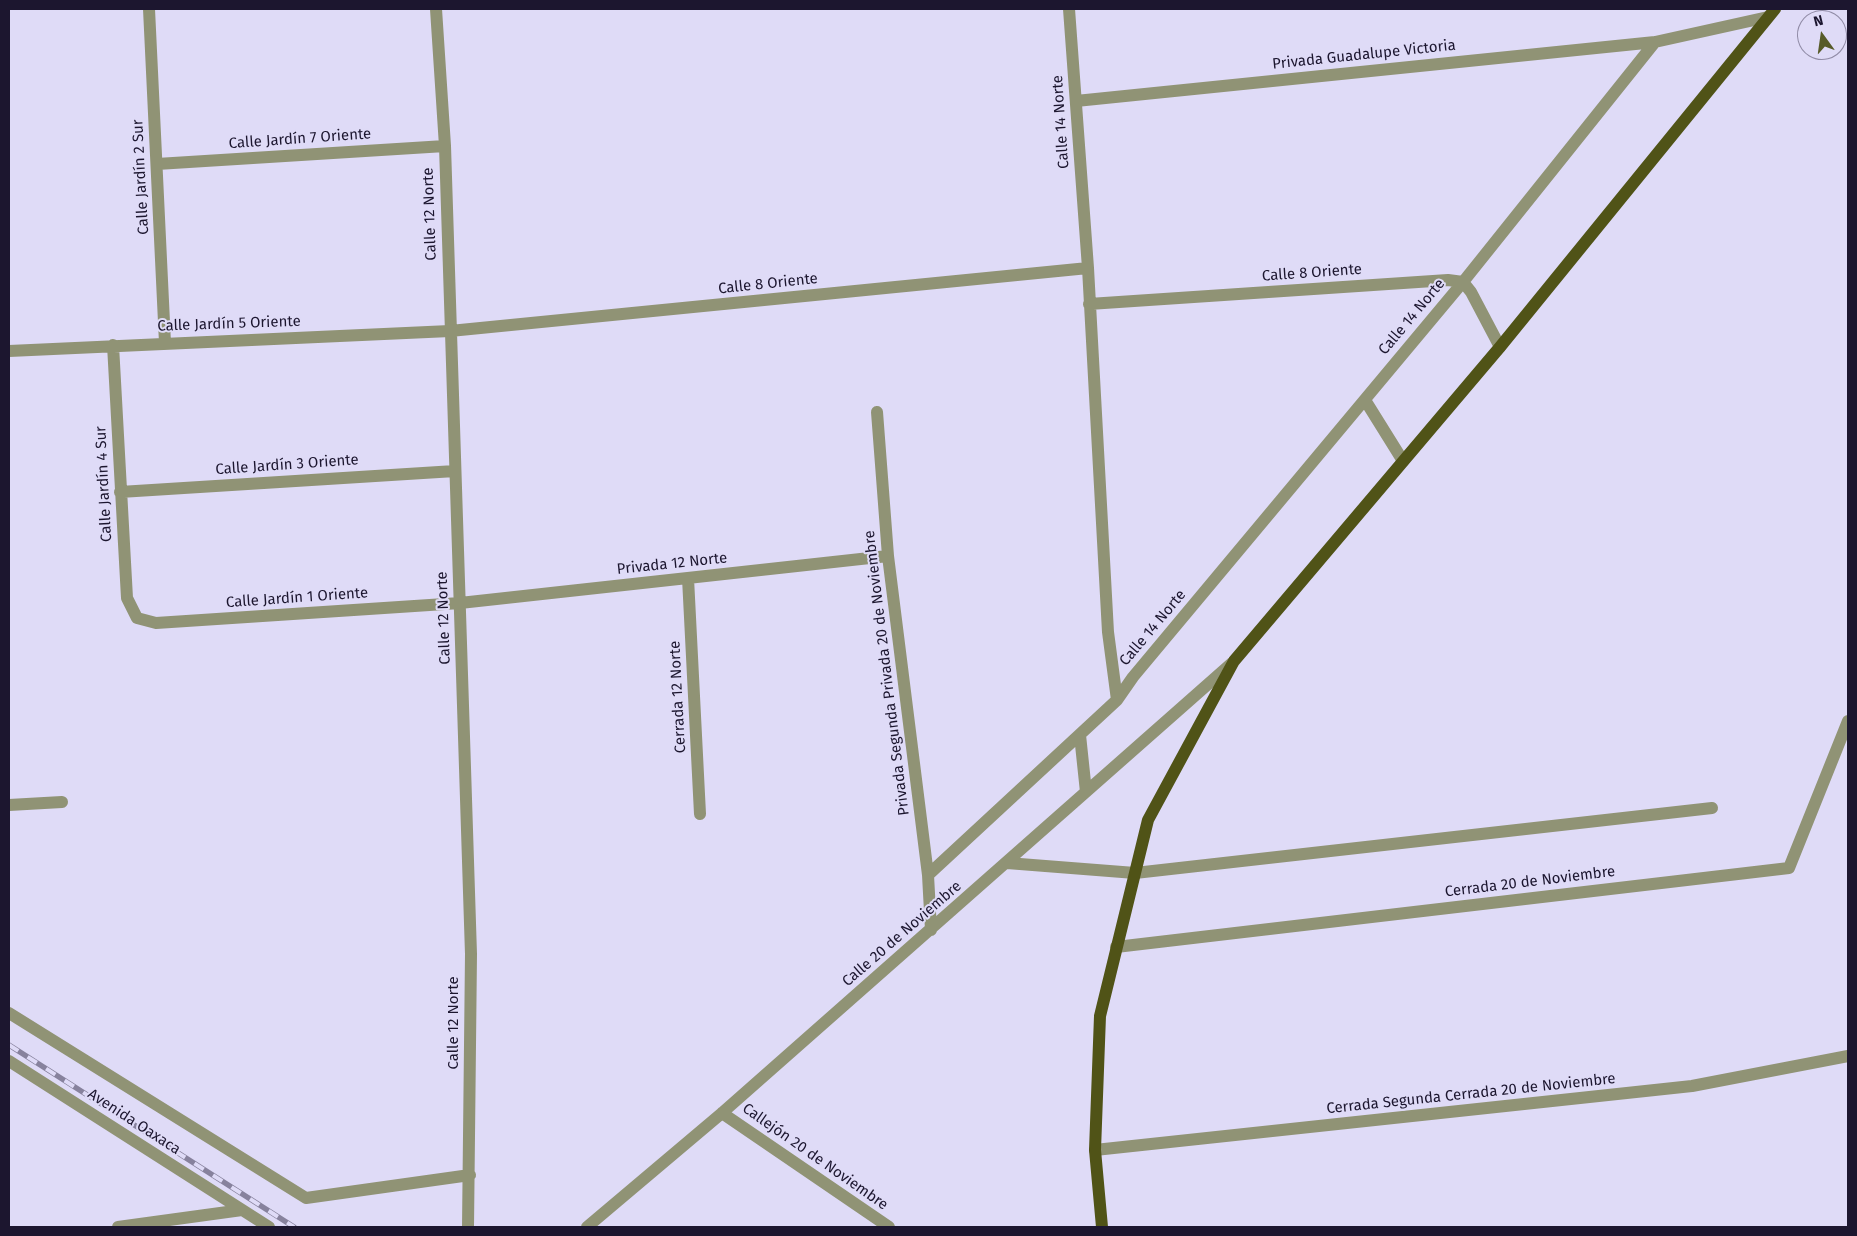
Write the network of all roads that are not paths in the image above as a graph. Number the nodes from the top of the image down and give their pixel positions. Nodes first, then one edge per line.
1 (150, 9) edge
2 (436, 9) edge
3 (1068, 9) edge
4 (1772, 13) edge
5 (1655, 42) junction
6 (1076, 101) junction
7 (445, 146) junction
8 (157, 164) junction
9 (1088, 268) junction
10 (1463, 282) junction
11 (1089, 304) junction
12 (450, 331) junction
13 (165, 343) junction
14 (113, 345) junction
15 (1500, 346) junction
16 (9, 351) edge
17 (1365, 400) junction
18 (877, 412) dead end
19 (1403, 461) junction
20 (456, 471) junction
21 (120, 492) junction
22 (888, 556) junction
23 (688, 578) junction
24 (460, 603) junction
25 (137, 618) joint
26 (1234, 661) junction
27 (1117, 700) junction
28 (1848, 721) edge
29 (1080, 735) junction
30 (1086, 792) junction
31 (62, 802) dead end
32 (9, 805) edge
33 (1712, 808) dead end
34 (700, 814) dead end
35 (1007, 863) junction
36 (1134, 873) junction
37 (928, 875) junction
38 (931, 930) junction
39 (1116, 947) junction
40 (9, 1013) edge
41 (1848, 1056) edge
42 (9, 1061) edge
43 (722, 1113) junction
44 (1095, 1150) junction
45 (470, 1175) junction
46 (242, 1210) junction
47 (118, 1227) edge
48 (269, 1227) edge
49 (468, 1227) edge
50 (587, 1227) edge
51 (889, 1227) edge
52 (1102, 1227) edge

1 - 8 street, Calle Jardín 2 Sur
2 - 7 street, Calle 12 Norte
3 - 6 street, Calle 14 Norte
4 - 5 street, Privada Guadalupe Victoria
4 - 15 main road
5 - 6 street, Privada Guadalupe Victoria
5 - 10 street, Calle 14 Norte
6 - 9 street, Calle 14 Norte
7 - 8 street, Calle Jardín 7 Oriente
7 - 12 street, Calle 12 Norte
8 - 13 street, Calle Jardín 2 Sur
9 - 11 street, Calle 14 Norte
9 - 12 street, Calle 8 Oriente
10 - 11 street, Calle 8 Oriente
10 - 15 street
10 - 17 street, Calle 14 Norte
11 - 27 street, Calle 14 Norte
12 - 13 street, Calle Jardín 5 Oriente
12 - 20 street, Calle 12 Norte
13 - 14 street, Calle Jardín 5 Oriente
14 - 16 street, Calle Jardín 5 Oriente
14 - 21 street, Calle Jardín 4 Sur
15 - 19 main road
17 - 19 street
17 - 27 street, Calle 14 Norte
18 - 22 street, Privada Segunda Privada 20 de Noviembre
19 - 26 main road
20 - 21 street, Calle Jardín 3 Oriente
20 - 24 street, Calle 12 Norte
21 - 25 street, Calle Jardín 4 Sur
22 - 23 street, Privada 12 Norte
22 - 37 street, Privada Segunda Privada 20 de Noviembre
23 - 24 street, Privada 12 Norte
23 - 34 street, Cerrada 12 Norte
24 - 25 street, Calle Jardín 1 Oriente
24 - 45 street, Calle 12 Norte
26 - 30 street, Calle 20 de Noviembre
26 - 36 main road
27 - 29 street
28 - 39 street, Cerrada 20 de Noviembre
29 - 30 street
29 - 37 street
30 - 35 street, Calle 20 de Noviembre
31 - 32 street
33 - 36 street
35 - 36 street
35 - 38 street, Calle 20 de Noviembre
36 - 39 main road
37 - 38 street, Privada Segunda Privada 20 de Noviembre
38 - 43 street, Calle 20 de Noviembre
39 - 44 main road
40 - 45 street
41 - 44 street, Cerrada Segunda Cerrada 20 de Noviembre
42 - 46 street, Avenida Oaxaca
43 - 50 street, Calle 20 de Noviembre
43 - 51 street, Callejón 20 de Noviembre
44 - 52 main road
45 - 49 street, Calle 12 Norte
46 - 47 street
46 - 48 street, Avenida Oaxaca

